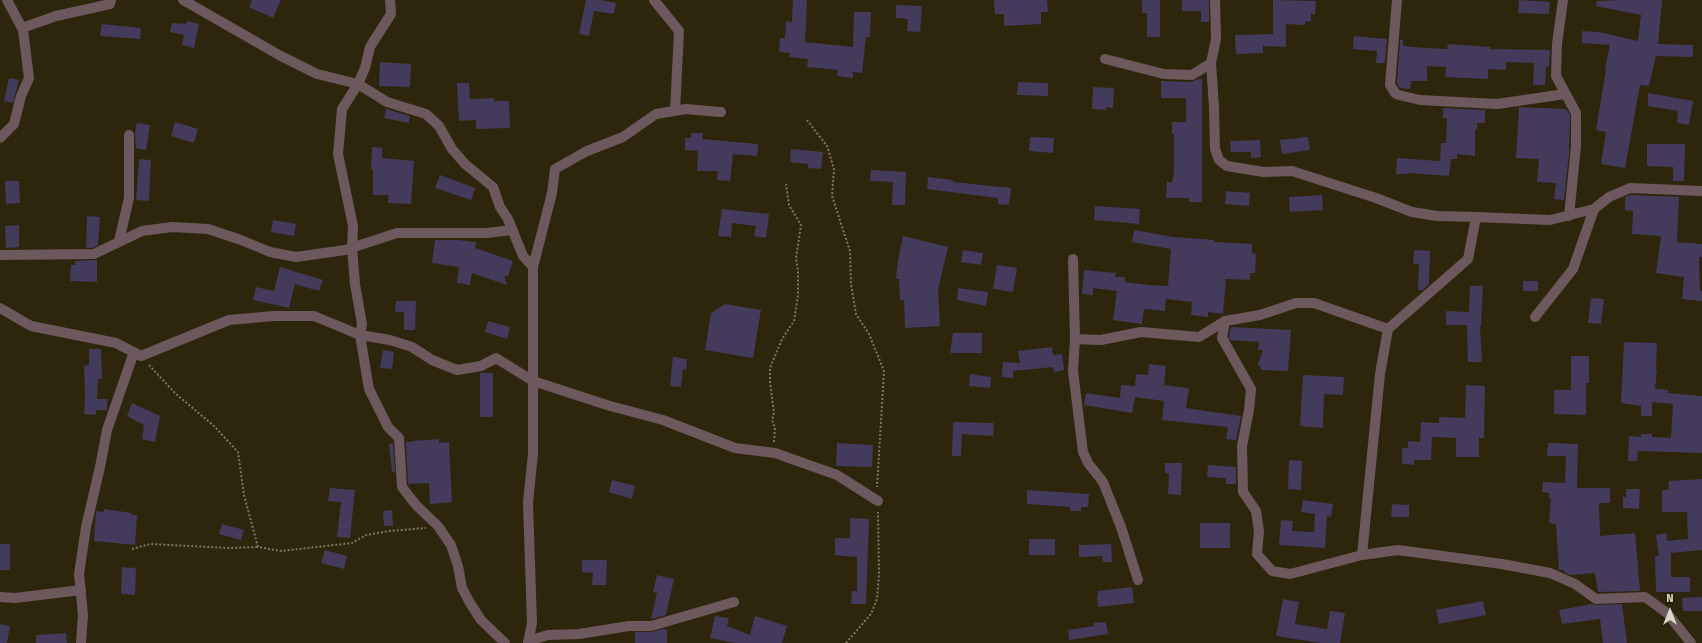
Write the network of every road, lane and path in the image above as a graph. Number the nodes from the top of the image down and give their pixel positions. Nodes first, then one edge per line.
1 (6, 0) edge
2 (111, 0) edge
3 (183, 0) edge
4 (390, 0) edge
5 (654, 0) edge
6 (1215, 0) edge
7 (1397, 0) edge
8 (1563, 0) edge
9 (22, 28) junction
10 (1105, 59) dead end
11 (1211, 63) junction
12 (358, 84) junction
13 (1565, 94) junction
14 (675, 111) junction
15 (722, 112) dead end
16 (807, 120) dead end
17 (129, 135) dead end
18 (0, 138) edge
19 (786, 184) dead end
20 (1702, 191) edge
21 (1594, 209) junction
22 (1569, 216) junction
23 (1476, 217) junction
24 (512, 230) junction
25 (119, 242) junction
26 (352, 248) junction
27 (0, 255) edge
28 (1073, 259) dead end
29 (533, 267) junction
30 (0, 308) edge
31 (1535, 317) dead end
32 (1226, 320) junction
33 (1388, 328) junction
34 (360, 335) junction
35 (1075, 339) junction
36 (138, 354) junction
37 (533, 381) junction
38 (775, 453) junction
39 (878, 501) junction
40 (438, 526) junction
41 (258, 547) junction
42 (132, 549) dead end
43 (1362, 555) junction
44 (1138, 580) dead end
45 (81, 590) junction
46 (0, 597) edge
47 (734, 602) dead end
48 (528, 642) edge
49 (81, 643) edge
50 (505, 643) edge
51 (846, 643) edge
52 (1691, 643) edge

1 - 9 street
2 - 9 street
3 - 12 street
4 - 12 street
5 - 14 street
6 - 11 street
7 - 13 street
8 - 13 street
9 - 18 street
10 - 11 street
11 - 23 street
12 - 24 street
12 - 26 street
13 - 22 street
14 - 15 street
14 - 29 street
16 - 39 path
17 - 25 street
19 - 38 path
20 - 21 street
21 - 22 street
21 - 31 street
22 - 23 street
23 - 33 street
24 - 26 street
24 - 29 street
25 - 26 street
25 - 27 street
26 - 34 street
28 - 35 street
29 - 37 street
30 - 36 street
32 - 33 street
32 - 35 street
32 - 43 street
33 - 43 street
34 - 36 street
34 - 37 street
34 - 40 street
35 - 44 street
36 - 41 path
36 - 45 street
37 - 38 street
37 - 48 street
38 - 39 street
39 - 51 path
40 - 41 path
40 - 50 street
41 - 42 path
43 - 52 street
45 - 46 street
45 - 49 street
47 - 48 street

